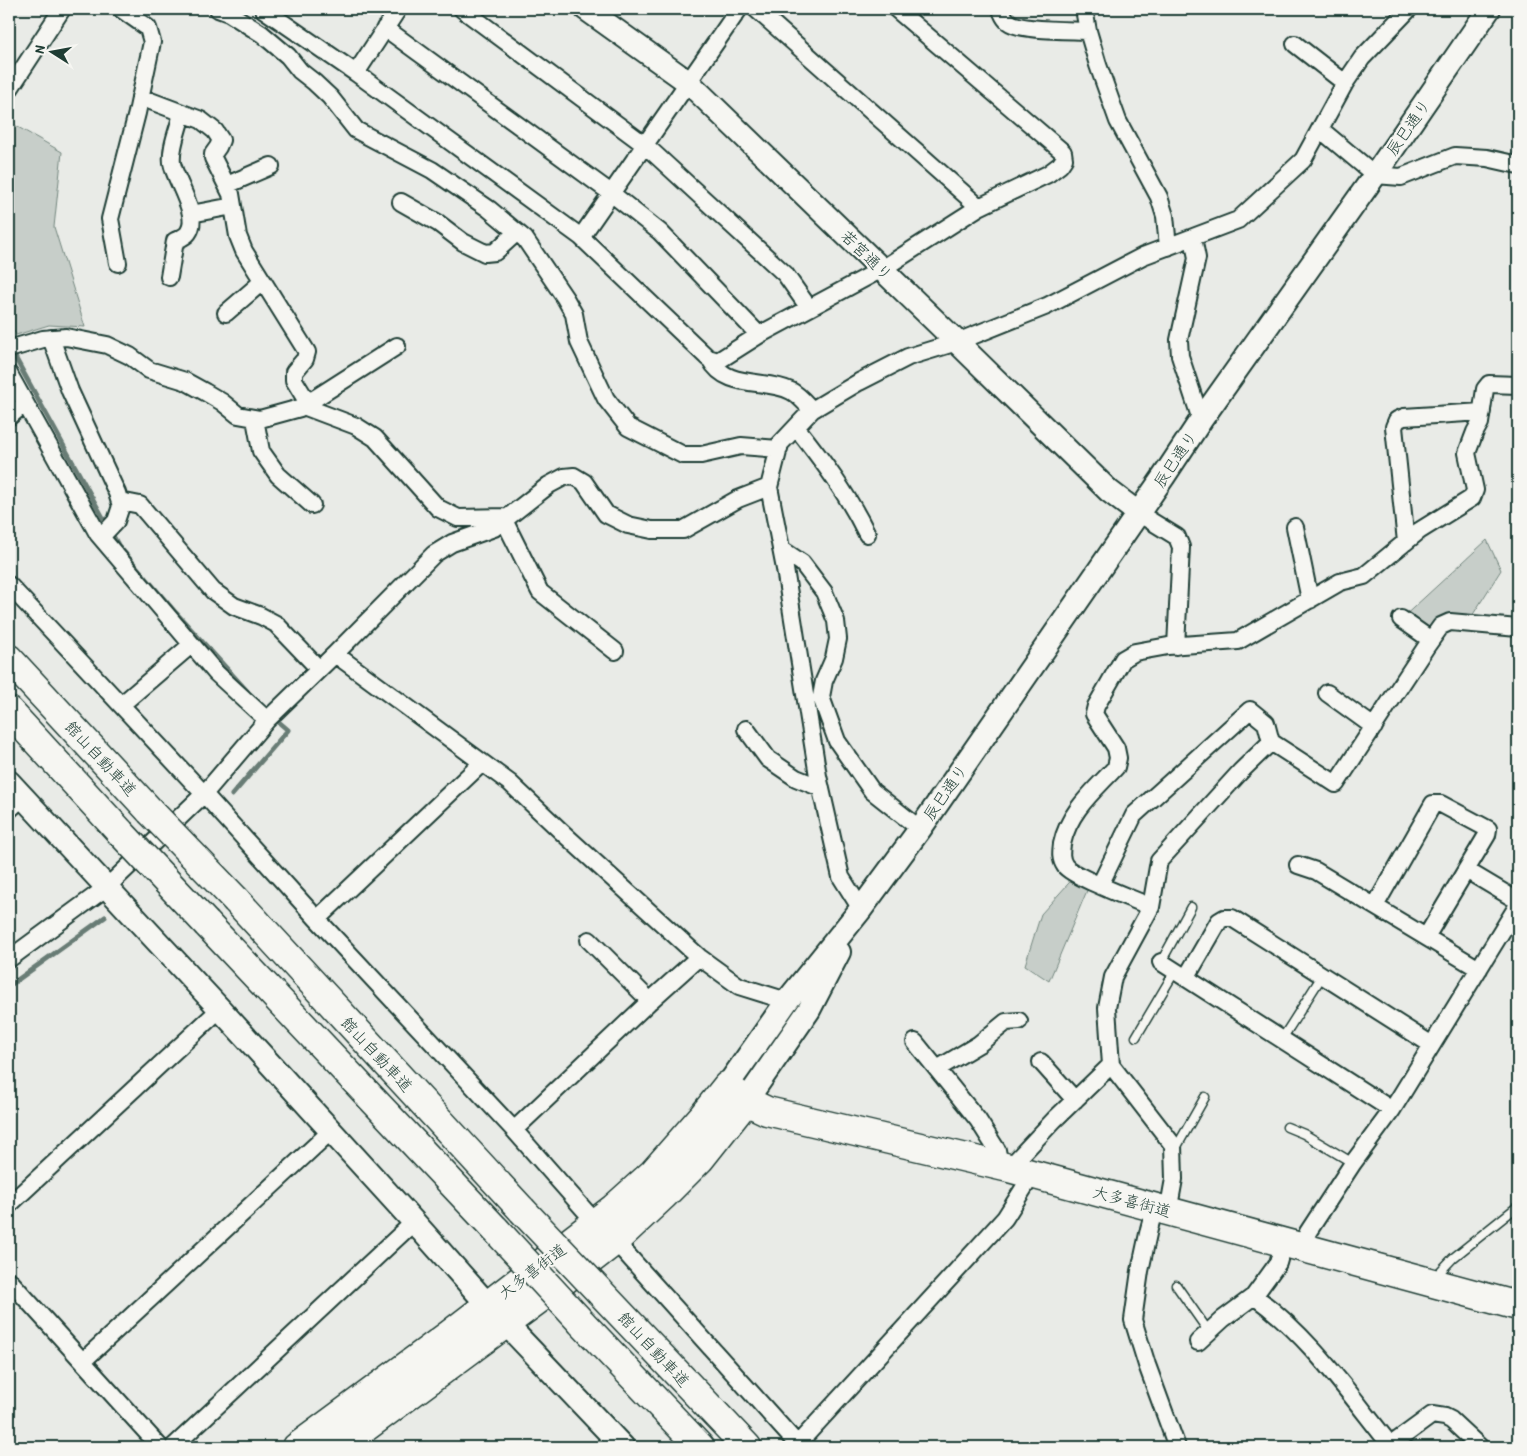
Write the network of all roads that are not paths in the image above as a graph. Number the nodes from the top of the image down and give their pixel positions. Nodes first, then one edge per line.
1 (62, 9) edge
2 (121, 9) edge
3 (218, 9) edge
4 (263, 9) edge
5 (398, 9) edge
6 (462, 9) edge
7 (586, 9) edge
8 (739, 9) edge
9 (756, 9) edge
10 (896, 9) edge
11 (1001, 9) edge
12 (1084, 9) edge
13 (1409, 9) edge
14 (1490, 9) edge
15 (385, 28) junction
16 (1088, 31) junction
17 (1295, 44) dead end
18 (356, 73) junction
19 (688, 82) junction
20 (1345, 83) junction
21 (9, 90) edge
22 (140, 97) junction
23 (182, 113) junction
24 (1320, 129) junction
25 (644, 145) junction
26 (1518, 165) edge
27 (271, 166) dead end
28 (1375, 175) junction
29 (227, 186) junction
30 (611, 193) junction
31 (401, 202) dead end
32 (233, 206) junction
33 (979, 207) junction
34 (191, 214) junction
35 (517, 232) junction
36 (581, 237) junction
37 (1193, 238) junction
38 (1168, 247) junction
39 (118, 263) dead end
40 (882, 269) junction
41 (169, 277) dead end
42 (263, 281) junction
43 (809, 308) junction
44 (226, 313) dead end
45 (759, 335) junction
46 (51, 338) junction
47 (957, 342) junction
48 (396, 346) dead end
49 (9, 349) edge
50 (710, 359) junction
51 (9, 374) edge
52 (1518, 385) edge
53 (25, 403) junction
54 (305, 404) junction
55 (812, 410) junction
56 (1482, 412) junction
57 (9, 417) edge
58 (255, 419) junction
59 (1201, 420) junction
60 (796, 427) junction
61 (779, 449) junction
62 (769, 487) junction
63 (120, 501) junction
64 (312, 505) dead end
65 (1138, 512) junction
66 (505, 519) junction
67 (1295, 527) dead end
68 (867, 534) dead end
69 (101, 537) junction
70 (1406, 542) junction
71 (781, 549) junction
72 (9, 585) edge
73 (1310, 600) junction
74 (1401, 619) dead end
75 (1518, 628) edge
76 (1431, 640) junction
77 (191, 645) junction
78 (1176, 646) junction
79 (615, 651) dead end
80 (335, 654) junction
81 (9, 659) edge
82 (318, 669) junction
83 (1328, 693) dead end
84 (122, 705) junction
85 (9, 711) edge
86 (267, 720) junction
87 (1374, 727) junction
88 (746, 729) dead end
89 (1271, 742) junction
90 (482, 763) junction
91 (821, 788) junction
92 (204, 794) junction
93 (13, 796) edge
94 (920, 829) junction
95 (1298, 865) dead end
96 (1466, 870) junction
97 (1100, 885) junction
98 (107, 887) junction
99 (1518, 903) edge
100 (1151, 906) junction
101 (1375, 906) junction
102 (1191, 907) dead end
103 (861, 909) junction
104 (317, 919) junction
105 (1426, 938) junction
106 (589, 940) dead end
107 (699, 957) junction
108 (9, 959) edge
109 (1160, 962) joint
110 (1479, 969) junction
111 (1181, 975) junction
112 (1322, 976) junction
113 (650, 1001) junction
114 (787, 1001) junction
115 (220, 1009) junction
116 (1019, 1021) dead end
117 (1136, 1037) dead end
118 (1282, 1039) junction
119 (915, 1042) dead end
120 (1432, 1045) junction
121 (1041, 1062) dead end
122 (1111, 1065) junction
123 (937, 1069) junction
124 (736, 1093) junction
125 (1205, 1097) dead end
126 (1075, 1100) junction
127 (1392, 1110) junction
128 (1287, 1127) dead end
129 (514, 1130) junction
130 (331, 1131) junction
131 (1173, 1152) junction
132 (1353, 1163) junction
133 (1013, 1170) junction
134 (9, 1205) edge
135 (1518, 1206) edge
136 (1162, 1209) junction
137 (414, 1222) junction
138 (605, 1232) junction
139 (1293, 1245) junction
140 (9, 1280) edge
141 (1430, 1282) junction
142 (1176, 1286) dead end
143 (1254, 1296) junction
144 (1518, 1306) edge
145 (497, 1314) junction
146 (1204, 1337) joint
147 (83, 1361) junction
148 (743, 1444) edge
149 (796, 1446) edge
150 (1391, 1446) edge
151 (160, 1447) edge
152 (174, 1447) edge
153 (297, 1447) edge
154 (339, 1447) edge
155 (623, 1447) edge
156 (700, 1447) edge
157 (1177, 1447) edge
158 (1480, 1447) edge

1 - 21 street
2 - 22 street
3 - 35 street
4 - 18 street
5 - 15 street
6 - 25 street
7 - 19 street, 若宮通り
8 - 19 street
9 - 33 street
10 - 33 street
11 - 16 street
12 - 16 street
13 - 20 street
14 - 28 street, 辰巳通り
15 - 18 street
15 - 30 street
16 - 38 street
17 - 20 street
18 - 36 street
19 - 25 street
19 - 40 street, 若宮通り
20 - 24 street
22 - 23 street
22 - 39 street
23 - 29 street
23 - 34 street
24 - 28 street
24 - 37 street
25 - 30 street
25 - 43 street
26 - 28 street
27 - 29 street
28 - 59 street, 辰巳通り
29 - 32 street
30 - 36 street
30 - 45 street
31 - 35 street
32 - 34 street
32 - 42 street
33 - 40 street
34 - 41 street
35 - 61 street
36 - 50 street
37 - 38 street
37 - 59 street
38 - 47 street
40 - 43 street
40 - 47 street, 若宮通り
42 - 44 street
42 - 54 street
43 - 45 street
45 - 50 street
46 - 49 street
46 - 58 street
46 - 63 street
47 - 55 street
47 - 65 street, 若宮通り
48 - 54 street
50 - 55 street
51 - 53 street
52 - 56 street
53 - 57 street
53 - 69 street
54 - 58 street
54 - 66 street
55 - 60 street
56 - 70 street
56 - 70 street
58 - 64 street
59 - 65 street, 辰巳通り
60 - 61 street
60 - 68 street
61 - 62 street
62 - 66 street
62 - 71 street
63 - 69 street
63 - 82 street
65 - 78 street
65 - 94 street, 辰巳通り
66 - 79 street
66 - 80 street
67 - 73 street
69 - 77 street
70 - 73 street
71 - 91 street
71 - 94 street
72 - 84 street
73 - 78 street
74 - 76 street
75 - 76 street
76 - 87 street
77 - 84 street
77 - 86 street
78 - 97 street
80 - 82 street
80 - 90 street
81 - 148 highway, 館山自動車道, bridge
82 - 86 street
83 - 87 street
84 - 92 street
85 - 156 highway, 館山自動車道, bridge
86 - 92 street
87 - 89 street
88 - 91 street
89 - 97 street
89 - 100 street
90 - 104 street
90 - 107 street
91 - 103 street
92 - 98 street
92 - 104 street
93 - 98 street
94 - 103 street, 辰巳通り
95 - 101 street
96 - 99 street
96 - 101 street
96 - 105 street
97 - 100 street
98 - 108 street
98 - 115 street
99 - 110 street
100 - 122 street
101 - 105 street
102 - 109 lane
103 - 114 street, 辰巳通り
103 - 124 street, 辰巳通り
104 - 129 street
105 - 110 street
106 - 113 street
107 - 113 street
107 - 114 street
109 - 111 street
110 - 120 street
111 - 112 street
111 - 117 lane
111 - 118 street
112 - 118 lane
112 - 120 street
113 - 129 street
114 - 124 street, 辰巳通り
115 - 130 street
115 - 134 street
116 - 123 street
118 - 127 street
119 - 123 street
120 - 127 street
121 - 126 street
122 - 126 street
122 - 131 street
123 - 133 street
124 - 133 highway, 大多喜街道
124 - 138 highway, 大多喜街道
125 - 131 lane
126 - 133 street
127 - 132 street
128 - 132 lane
129 - 138 street
130 - 137 street
130 - 147 street
131 - 136 street
132 - 139 street
133 - 136 highway, 大多喜街道
133 - 149 street
135 - 141 lane
136 - 139 highway, 大多喜街道
136 - 157 street
137 - 145 street
137 - 152 street
138 - 145 highway, 大多喜街道
138 - 149 street
139 - 141 highway, 大多喜街道
139 - 143 street
140 - 147 street
141 - 144 highway, 大多喜街道
142 - 146 lane
143 - 146 street
143 - 150 street
145 - 153 highway, 大多喜街道
145 - 154 highway, 大多喜街道
145 - 155 street
147 - 151 street
150 - 158 street

